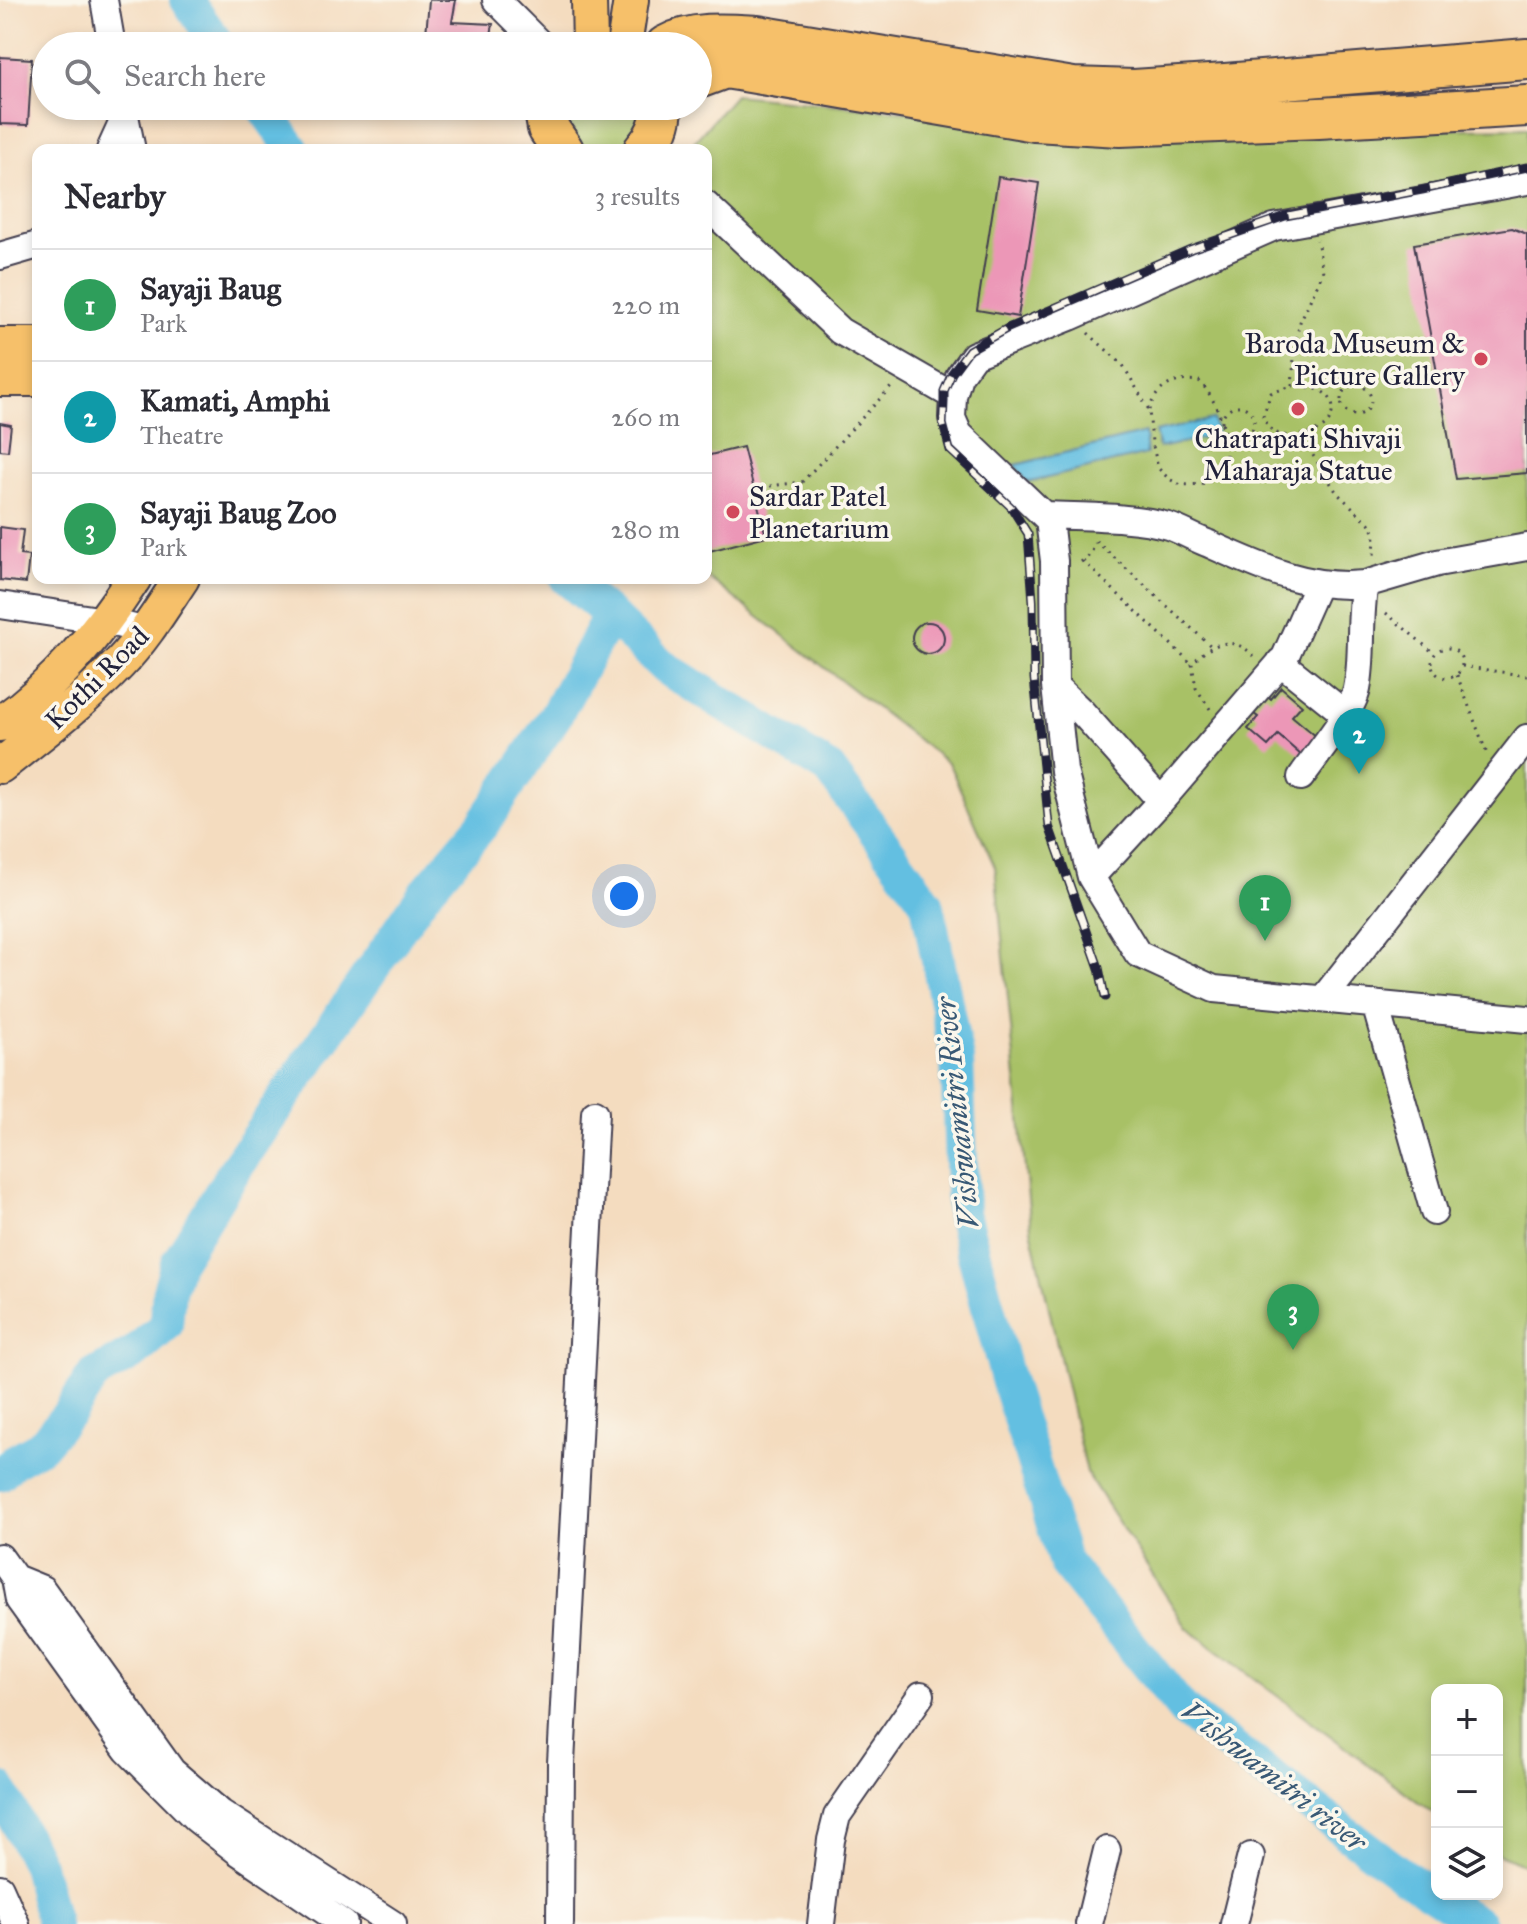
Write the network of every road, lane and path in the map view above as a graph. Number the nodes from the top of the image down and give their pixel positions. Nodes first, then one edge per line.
1 (104, 0) edge
2 (496, 0) edge
3 (589, 0) edge
4 (631, 0) edge
5 (110, 32) edge
6 (528, 32) edge
7 (590, 32) edge
8 (626, 32) edge
9 (712, 35) edge
10 (1527, 59) edge
11 (712, 73) edge
12 (1527, 106) edge
13 (121, 120) edge
14 (126, 120) edge
15 (112, 144) edge
16 (131, 144) edge
17 (1527, 181) edge
18 (712, 211) edge
19 (1314, 218) junction
20 (32, 247) edge
21 (0, 256) edge
22 (1070, 317) junction
23 (0, 348) edge
24 (32, 348) edge
25 (908, 370) junction
26 (0, 376) edge
27 (32, 376) edge
28 (1292, 386) junction
29 (953, 396) junction
30 (1341, 401) junction
31 (1332, 403) junction
32 (1149, 410) junction
33 (1263, 416) junction
34 (1253, 417) junction
35 (1223, 426) junction
36 (1300, 435) junction
37 (754, 488) dead end
38 (1038, 507) junction
39 (1095, 529) junction
40 (1527, 547) edge
41 (1054, 561) junction
42 (1083, 561) junction
43 (1318, 583) junction
44 (130, 584) edge
45 (178, 584) edge
46 (1366, 586) junction
47 (4, 611) edge
48 (105, 621) junction
49 (147, 631) junction
50 (1212, 647) junction
51 (1435, 654) junction
52 (1192, 664) junction
53 (1462, 666) junction
54 (1275, 668) junction
55 (1457, 675) junction
56 (1527, 676) edge
57 (1055, 686) junction
58 (1345, 714) junction
59 (0, 724) edge
60 (1226, 725) junction
61 (1527, 738) edge
62 (0, 766) edge
63 (1301, 777) dead end
64 (1496, 778) junction
65 (1161, 801) junction
66 (1091, 877) junction
67 (1323, 999) junction
68 (1375, 1004) junction
69 (1527, 1019) edge
70 (595, 1113) dead end
71 (1434, 1212) dead end
72 (7, 1568) edge
73 (921, 1695) dead end
74 (1107, 1850) dead end
75 (1251, 1856) dead end
76 (322, 1877) junction
77 (0, 1888) edge
78 (304, 1897) junction
79 (16, 1924) edge
80 (344, 1924) edge
81 (393, 1924) edge
82 (560, 1924) edge
83 (821, 1924) edge
84 (1089, 1924) edge
85 (1234, 1924) edge

1 - 5 street
2 - 6 street
3 - 7 main road
4 - 8 main road
9 - 10 highway
11 - 12 highway
13 - 15 street
14 - 16 street
17 - 19 street
18 - 25 street
19 - 22 street
19 - 28 path
20 - 21 street
22 - 29 street
22 - 32 path
23 - 24 highway
25 - 29 street
25 - 37 path
26 - 27 highway
28 - 31 path
28 - 33 path
29 - 38 street
30 - 30 path
30 - 31 path
31 - 36 path
32 - 35 path
32 - 35 path
33 - 34 path
33 - 36 path
34 - 35 path
34 - 35 path
36 - 46 path
38 - 39 street
38 - 41 street
39 - 42 path
39 - 43 street
39 - 50 path
40 - 46 street
41 - 42 path
41 - 57 street
42 - 52 path
43 - 46 street
43 - 54 street
44 - 48 main road, Kothi Road
45 - 49 main road, Kothi Road
46 - 51 path
46 - 58 street
47 - 48 street
48 - 49 street
48 - 59 main road, Kothi Road
49 - 62 main road, Kothi Road
50 - 52 path
50 - 54 path
51 - 53 path
51 - 55 path
52 - 60 path
53 - 55 path
53 - 56 path
54 - 58 street
54 - 60 street
55 - 64 path
57 - 65 street
57 - 66 street
58 - 63 street
60 - 65 street
61 - 64 street
64 - 67 street
65 - 66 street
66 - 67 street
67 - 68 street
68 - 69 street
68 - 71 street
70 - 82 street
72 - 76 street
72 - 78 street
73 - 83 street
74 - 84 street
75 - 85 street
76 - 78 street
76 - 81 street
77 - 79 street
78 - 80 street

